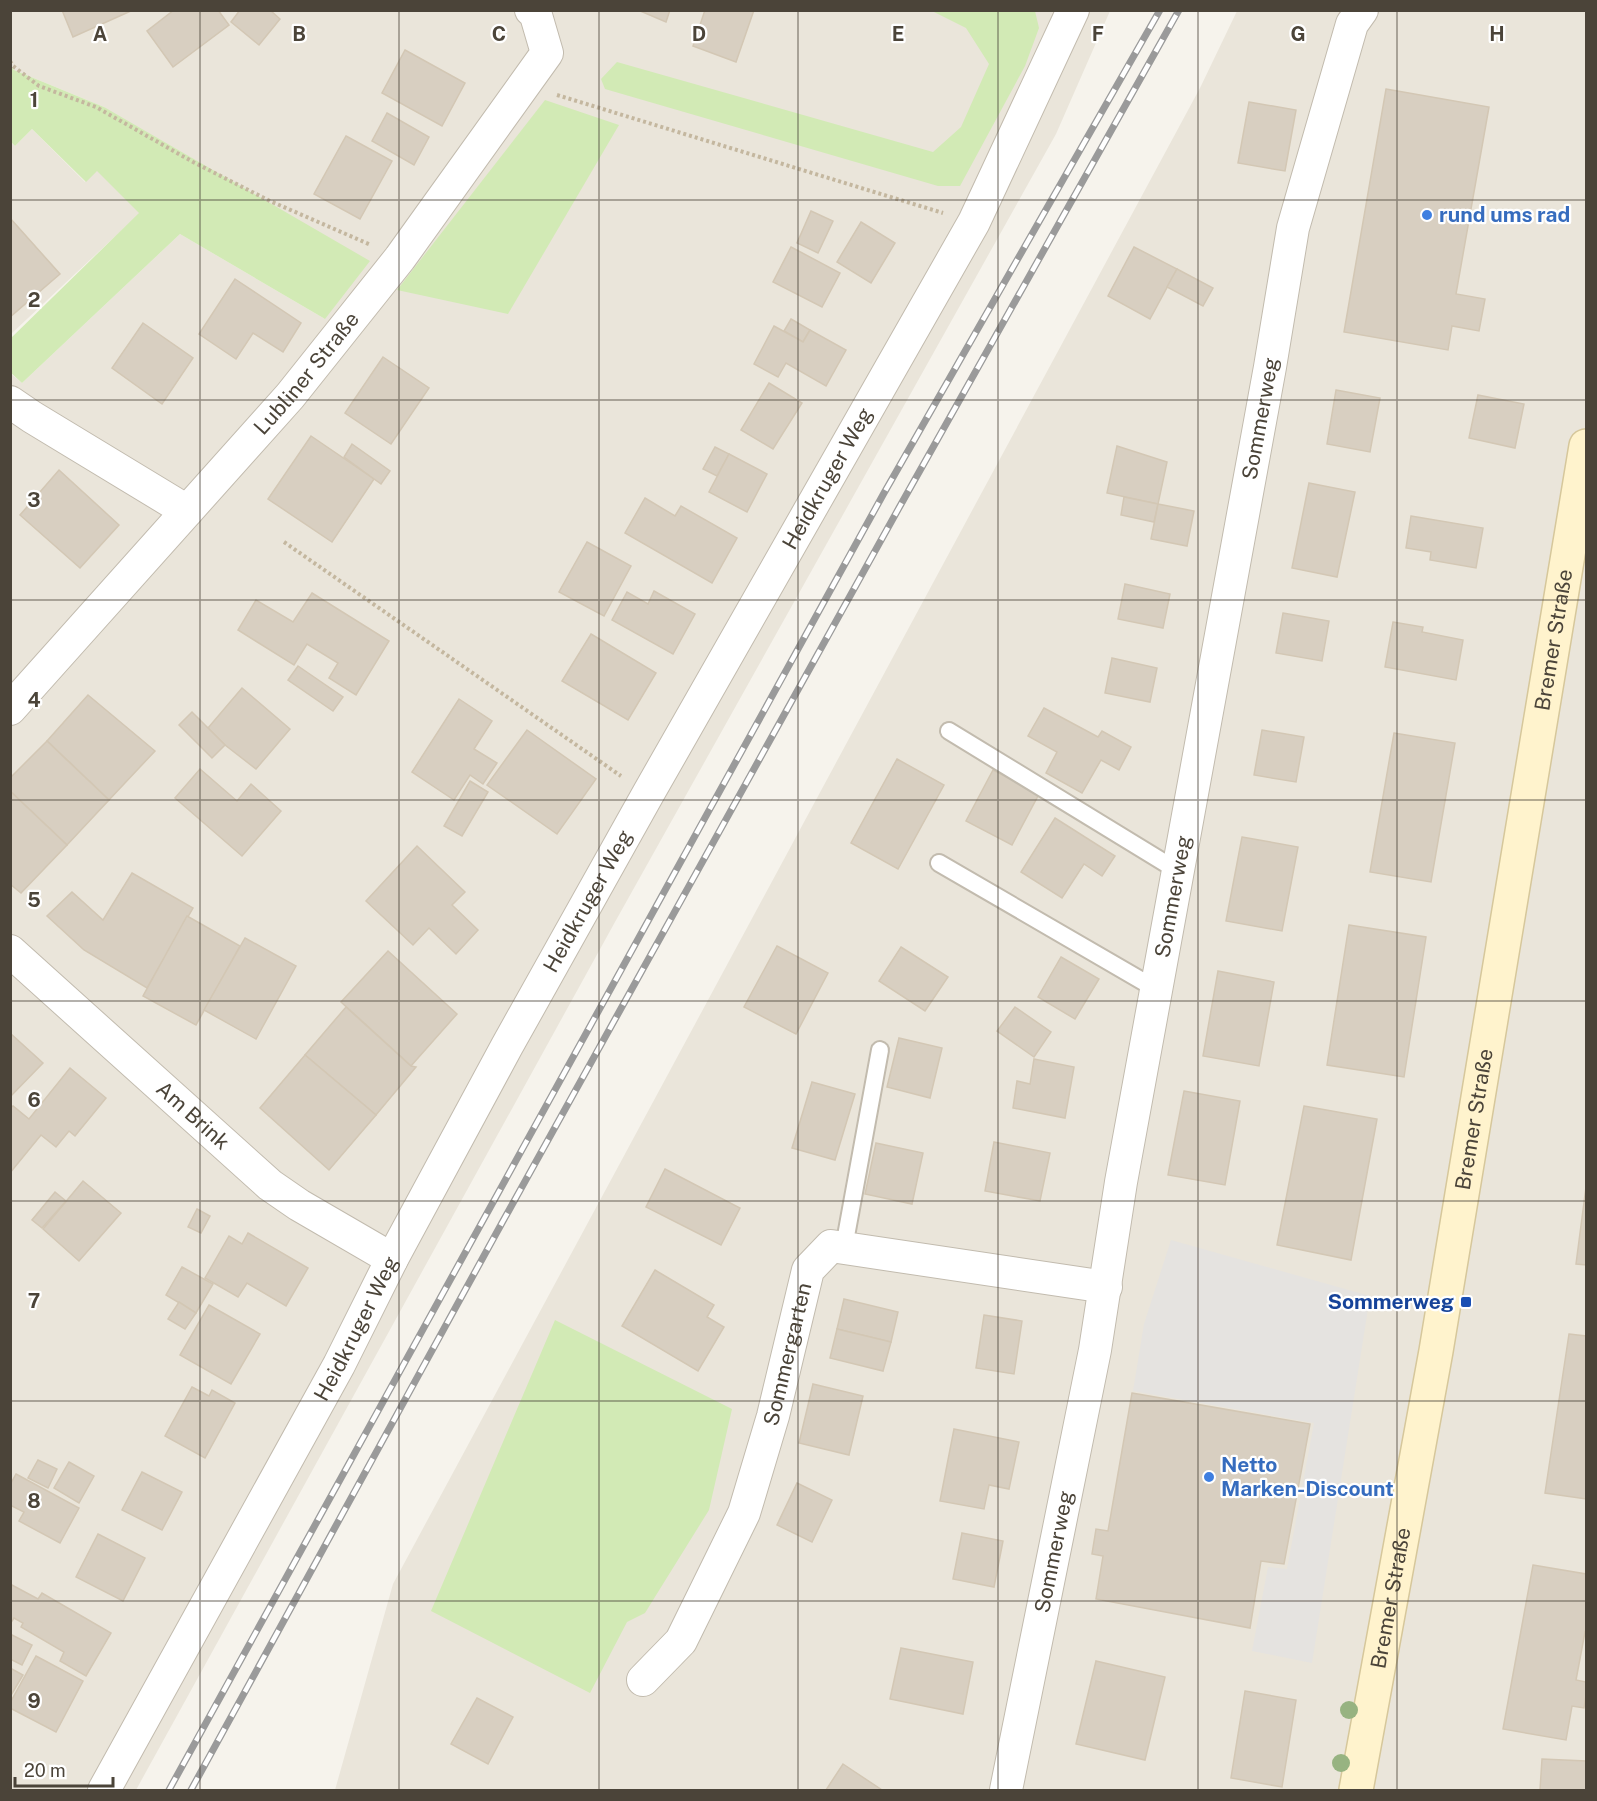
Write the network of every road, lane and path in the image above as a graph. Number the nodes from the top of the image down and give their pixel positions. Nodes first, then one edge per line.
1 (531, 10) edge
2 (1072, 10) edge
3 (1362, 10) edge
4 (10, 61) edge
5 (525, 85) junction
6 (974, 222) junction
7 (400, 258) junction
8 (10, 402) edge
9 (1587, 446) edge
10 (187, 511) junction
11 (284, 542) dead end
12 (10, 709) edge
13 (949, 731) dead end
14 (648, 794) junction
15 (939, 863) dead end
16 (1178, 871) junction
17 (10, 951) edge
18 (1156, 989) junction
19 (880, 1050) dead end
20 (844, 1247) junction
21 (392, 1259) junction
22 (1106, 1287) junction
23 (643, 1680) dead end
24 (104, 1791) edge
25 (1006, 1791) edge
26 (1356, 1791) edge

1 - 5 street, Lubliner Straße
2 - 6 street, Heidkruger Weg
3 - 16 street, Sommerweg
4 - 7 path
5 - 6 path
5 - 7 street, Lubliner Straße
6 - 14 street, Heidkruger Weg
7 - 10 street, Lubliner Straße
8 - 10 street
9 - 26 main road, Bremer Straße
10 - 12 street, Lubliner Straße
11 - 14 path
13 - 16 lane
14 - 21 street, Heidkruger Weg
15 - 18 lane
16 - 18 street, Sommerweg
17 - 21 street, Am Brink
18 - 22 street, Sommerweg
19 - 20 lane
20 - 22 street
20 - 23 street, Sommergarten
21 - 24 street, Heidkruger Weg
22 - 25 street, Sommerweg

